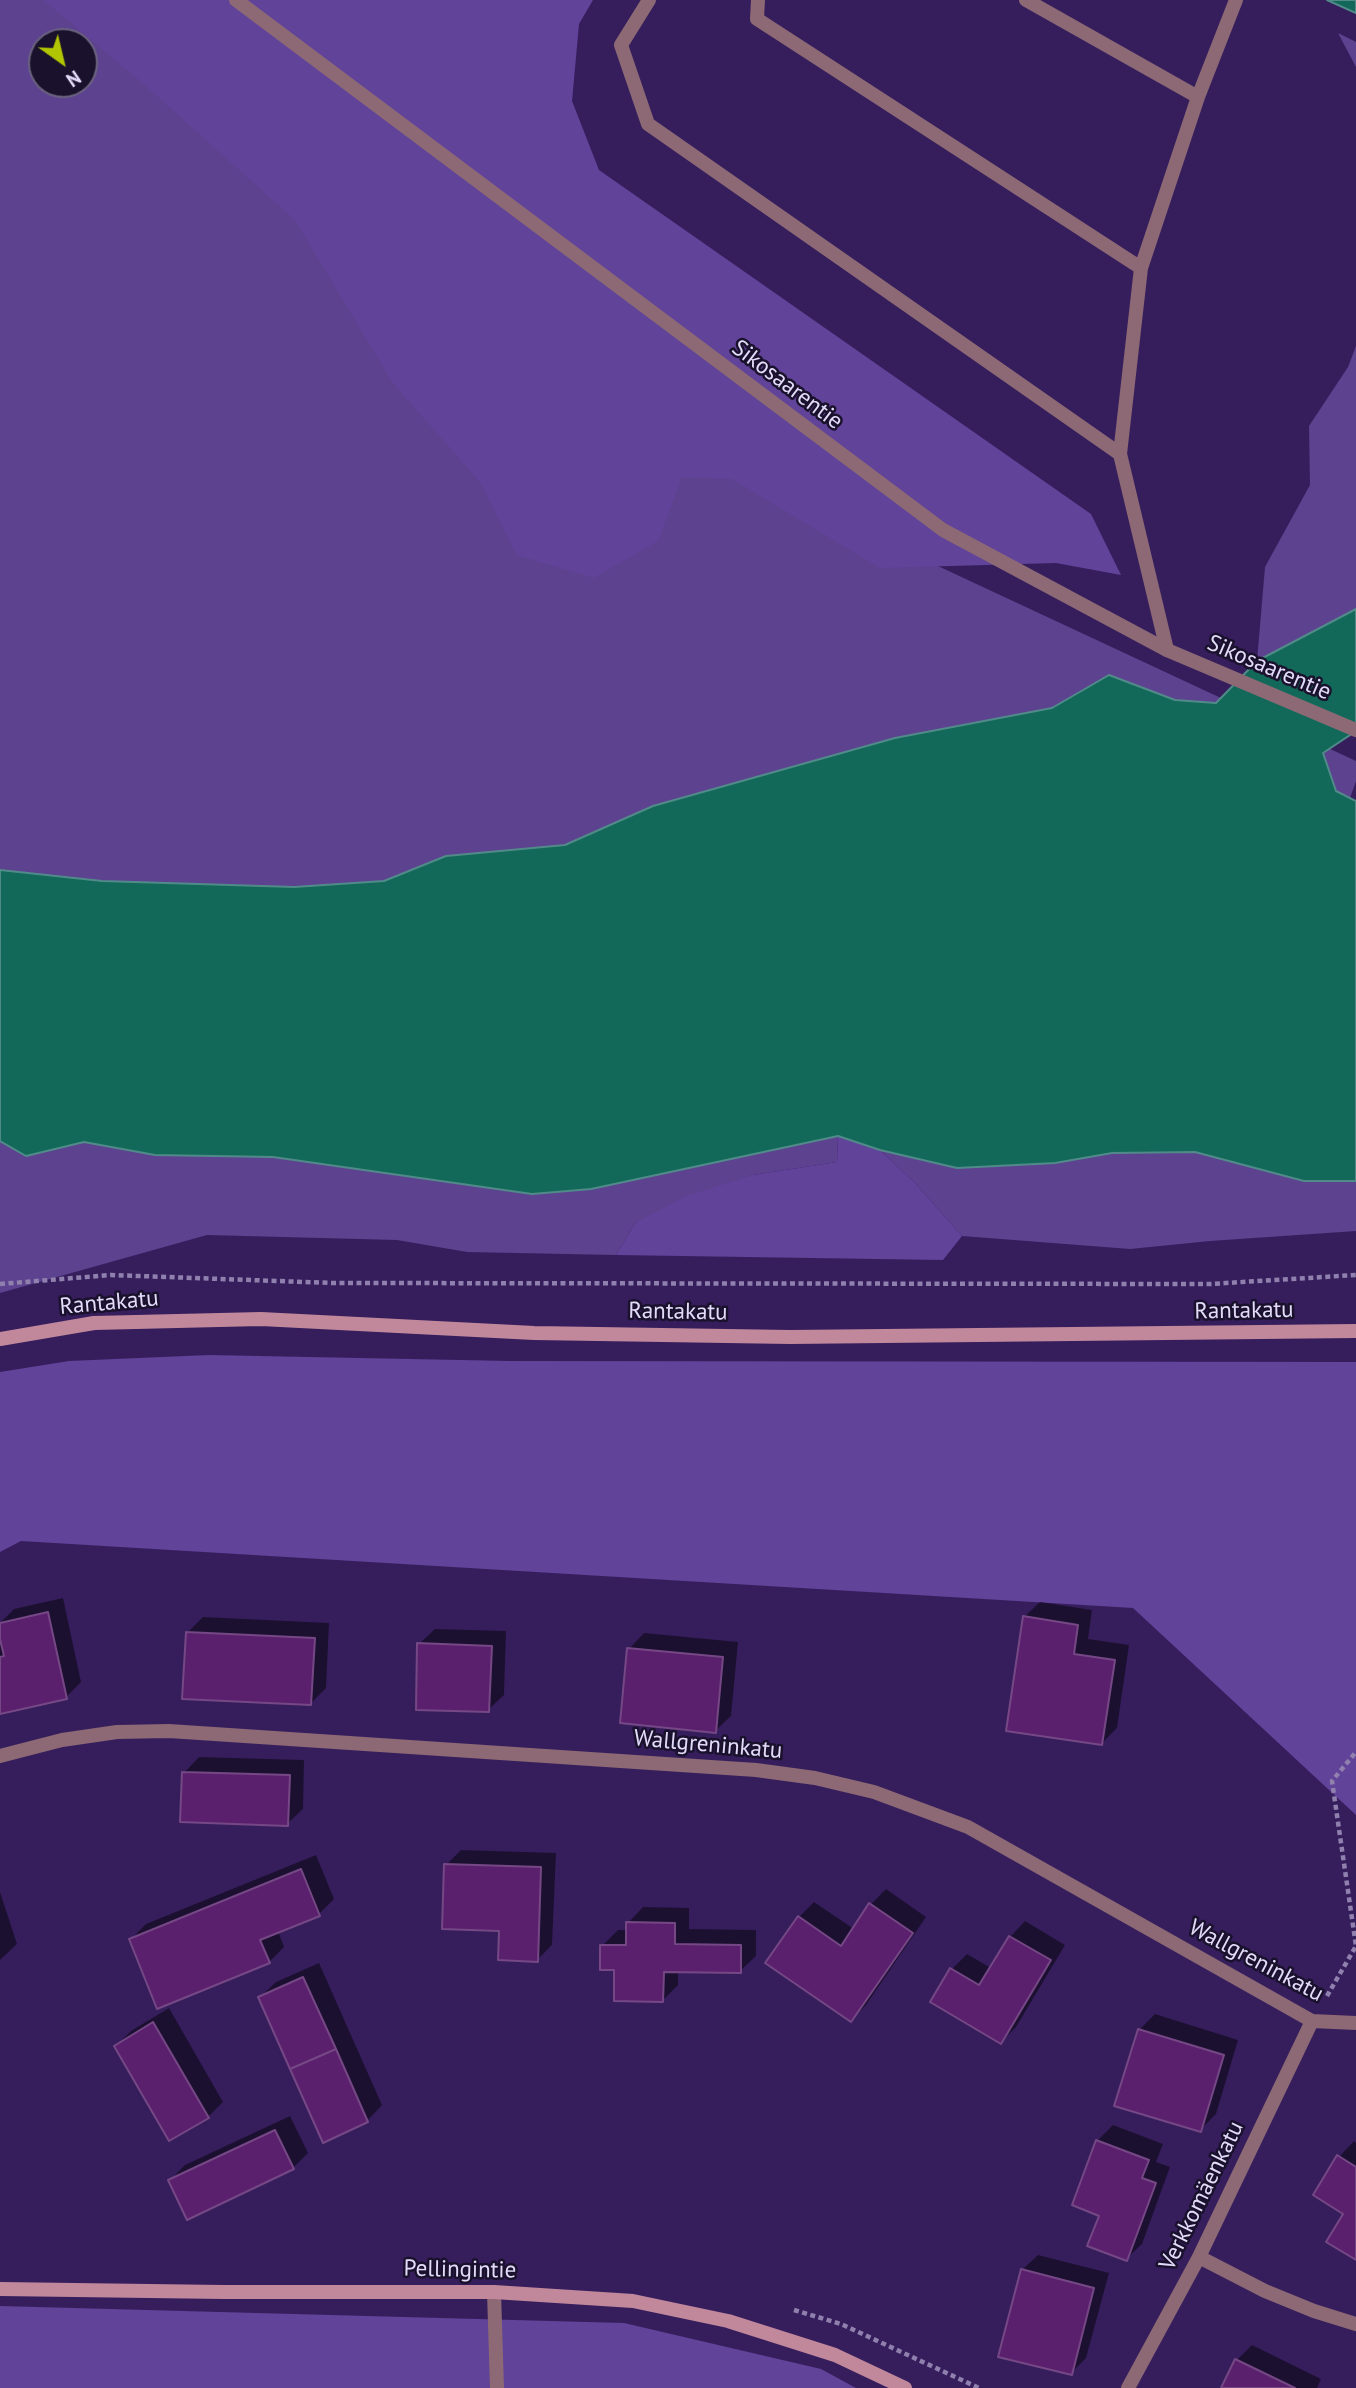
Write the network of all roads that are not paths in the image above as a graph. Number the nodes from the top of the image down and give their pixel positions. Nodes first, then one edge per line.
1 (236, 0) edge
2 (649, 0) edge
3 (758, 0) edge
4 (1027, 0) edge
5 (1236, 0) edge
6 (1198, 97) junction
7 (1141, 268) junction
8 (1120, 454) junction
9 (1167, 650) junction
10 (1356, 730) edge
11 (1356, 1331) edge
12 (0, 1339) edge
13 (0, 1756) edge
14 (1312, 2021) junction
15 (1356, 2023) edge
16 (1199, 2257) junction
17 (0, 2289) edge
18 (494, 2292) junction
19 (1356, 2324) edge
20 (497, 2388) edge
21 (905, 2388) edge
22 (1128, 2388) edge

1 - 9 street, Sikosaarentie
2 - 8 street
3 - 7 street
4 - 6 street
5 - 6 street
6 - 7 street
7 - 8 street
8 - 9 street
9 - 10 street, Sikosaarentie
11 - 12 street, Rantakatu
13 - 14 street, Wallgreninkatu
14 - 15 street, Wallgreninkatu
14 - 16 street, Verkkomäenkatu
16 - 19 street
16 - 22 street, Verkkomäenkatu
17 - 18 street, Pellingintie
18 - 20 street
18 - 21 street, Pellingintie

